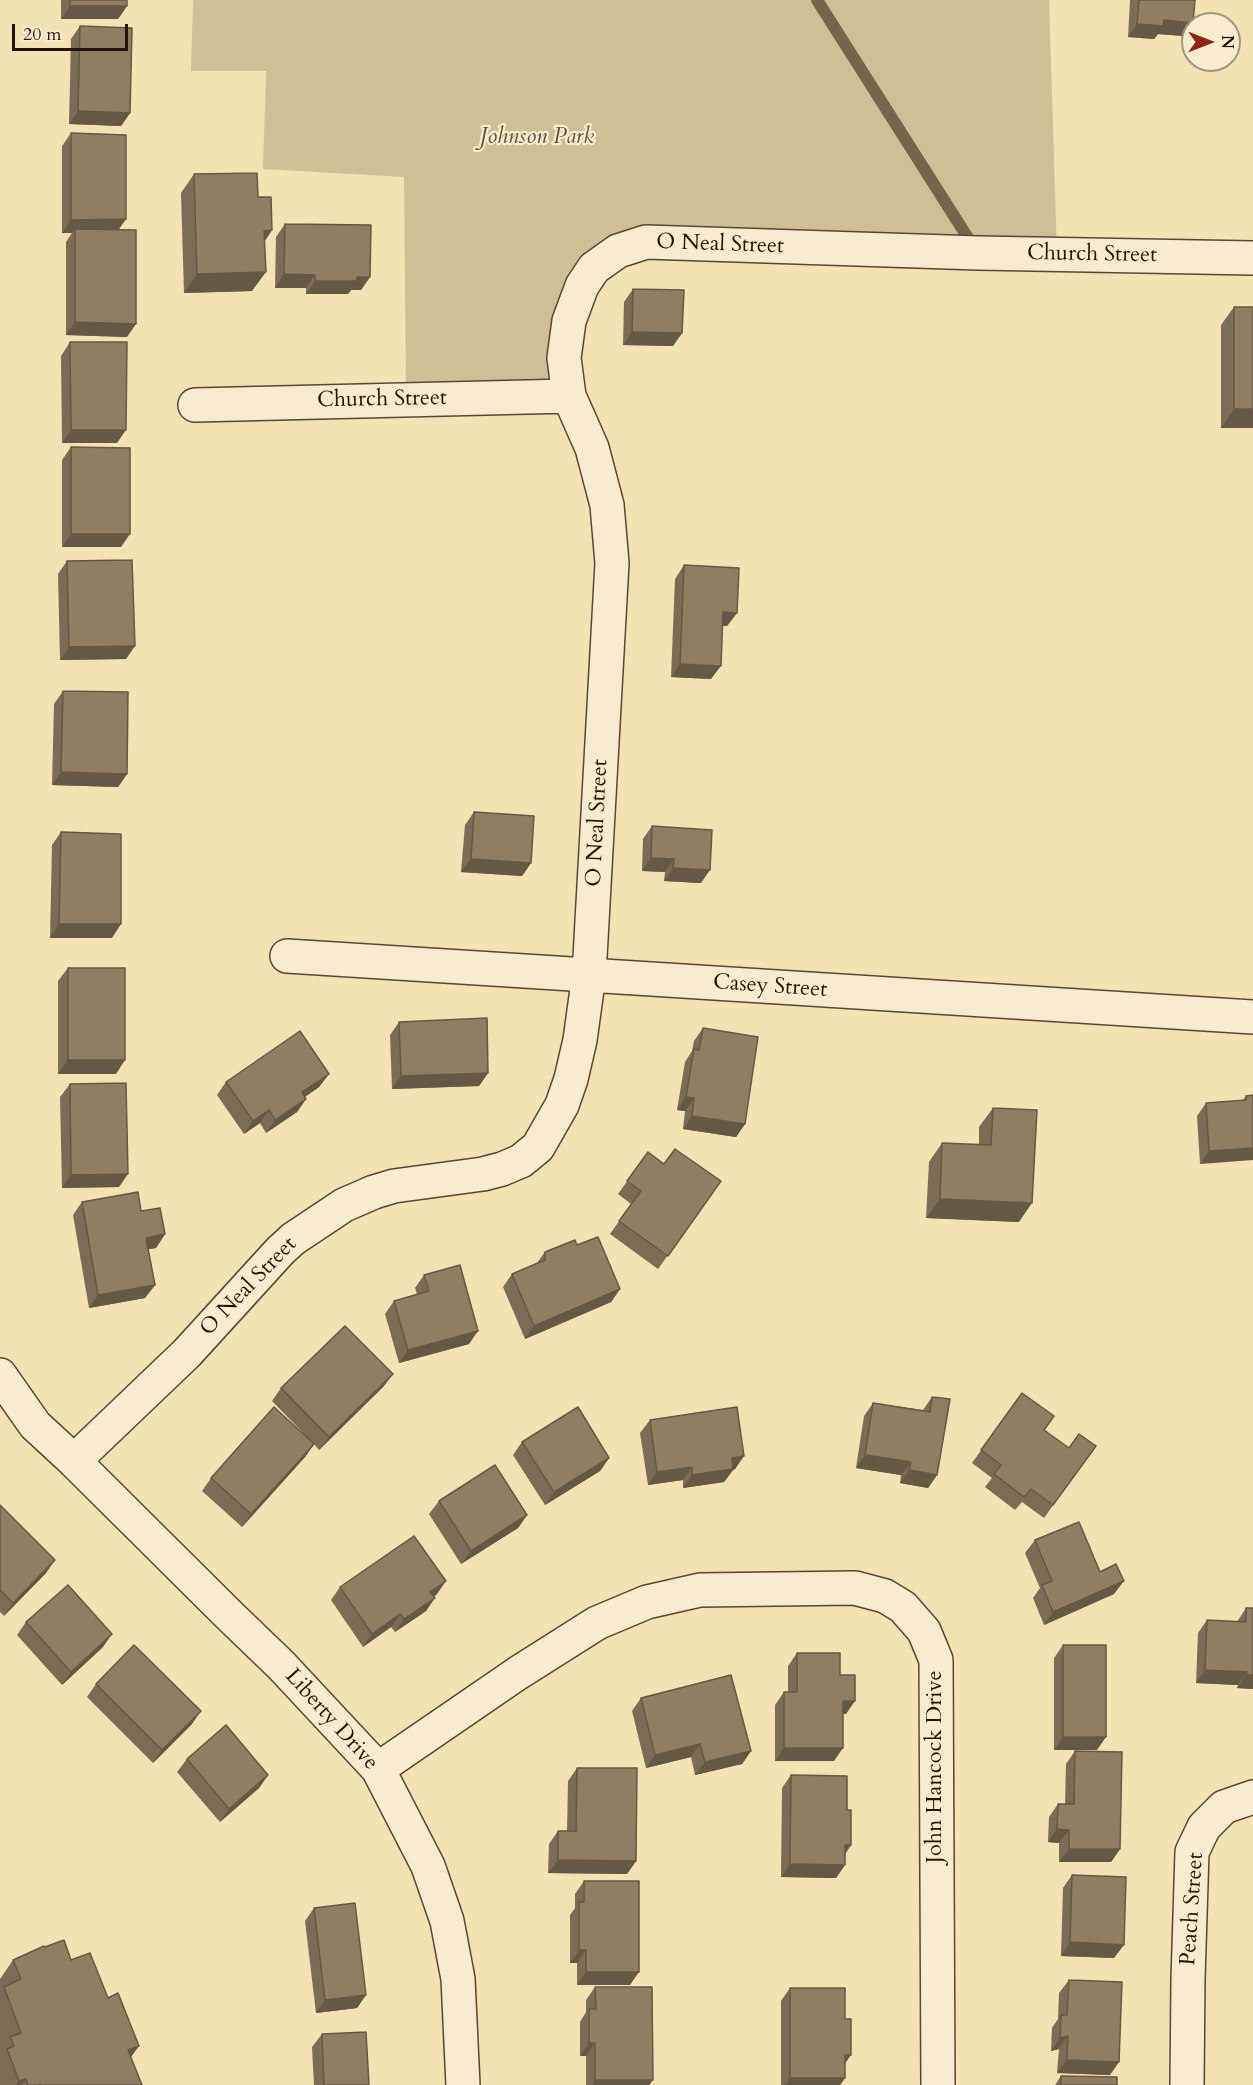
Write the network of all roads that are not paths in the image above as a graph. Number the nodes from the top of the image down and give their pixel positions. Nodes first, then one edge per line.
1 (931, 251) joint
2 (1253, 258) edge
3 (569, 396) junction
4 (195, 405) dead end
5 (287, 956) dead end
6 (589, 975) junction
7 (1253, 1017) edge
8 (0, 1375) edge
9 (74, 1461) junction
10 (378, 1769) junction
11 (1253, 1797) edge
12 (463, 2085) edge
13 (938, 2085) edge
14 (1187, 2085) edge

1 - 2 street, Church Street
1 - 3 street, O Neal Street
3 - 4 street, Church Street
3 - 6 street, O Neal Street
5 - 6 street, Casey Street
6 - 7 street, Casey Street
6 - 9 street, O Neal Street
8 - 9 street, Liberty Drive
9 - 10 street, Liberty Drive
10 - 12 street, Liberty Drive
10 - 13 street, John Hancock Drive
11 - 14 street, Peach Street

